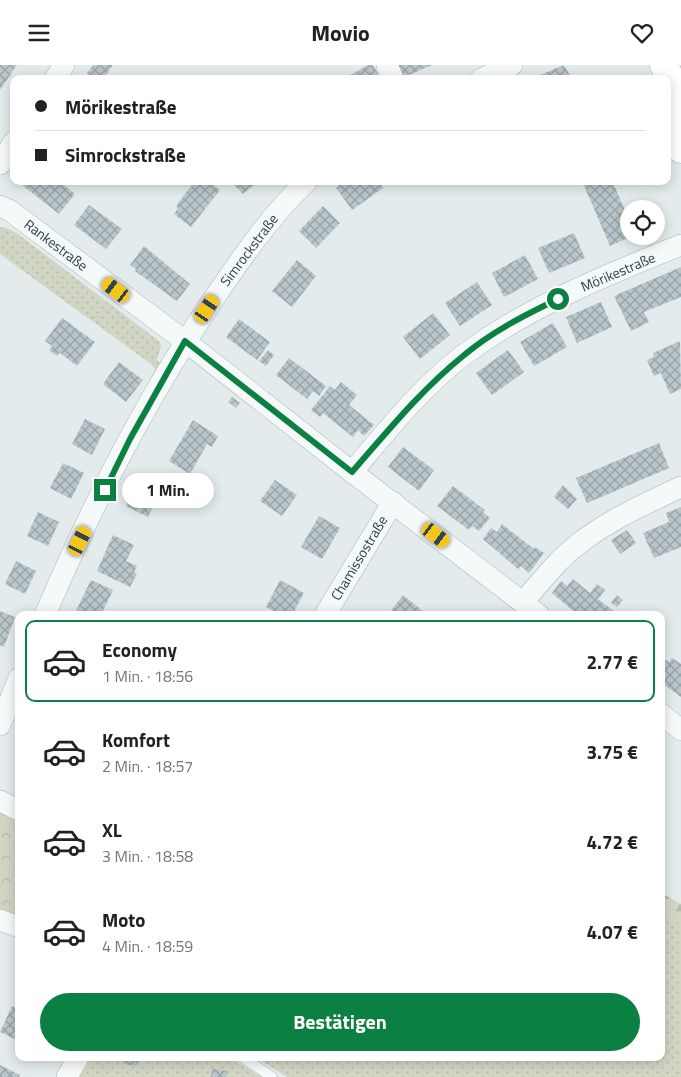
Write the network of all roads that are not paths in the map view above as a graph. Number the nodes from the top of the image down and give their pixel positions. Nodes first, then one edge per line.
1 (512, 65) edge
2 (490, 75) edge
3 (671, 81) edge
4 (681, 103) edge
5 (671, 124) edge
6 (10, 148) edge
7 (681, 149) edge
8 (0, 164) edge
9 (303, 185) edge
10 (0, 207) edge
11 (681, 245) edge
12 (185, 341) junction
13 (352, 472) junction
14 (681, 487) edge
15 (393, 502) junction
16 (531, 608) edge
17 (47, 611) edge
18 (327, 611) edge
19 (15, 688) edge
20 (665, 717) edge
21 (0, 725) edge
22 (681, 730) edge
23 (0, 801) edge
24 (15, 808) edge
25 (0, 920) edge
26 (15, 926) edge
27 (76, 1061) edge
28 (248, 1061) edge
29 (66, 1077) edge
30 (272, 1077) edge

1 - 2 street
3 - 4 main road
5 - 7 main road
6 - 8 street
9 - 12 street, Simrockstraße
10 - 12 street, Rankestraße
11 - 13 street, Mörikestraße
12 - 13 street, Rankestraße
12 - 17 street, Simrockstraße
13 - 15 street, Rankestraße
14 - 16 street
15 - 16 street, Rankestraße
15 - 18 street, Chamissostraße
19 - 21 street
20 - 22 street
23 - 24 street
25 - 26 street
27 - 29 street
28 - 30 lane

